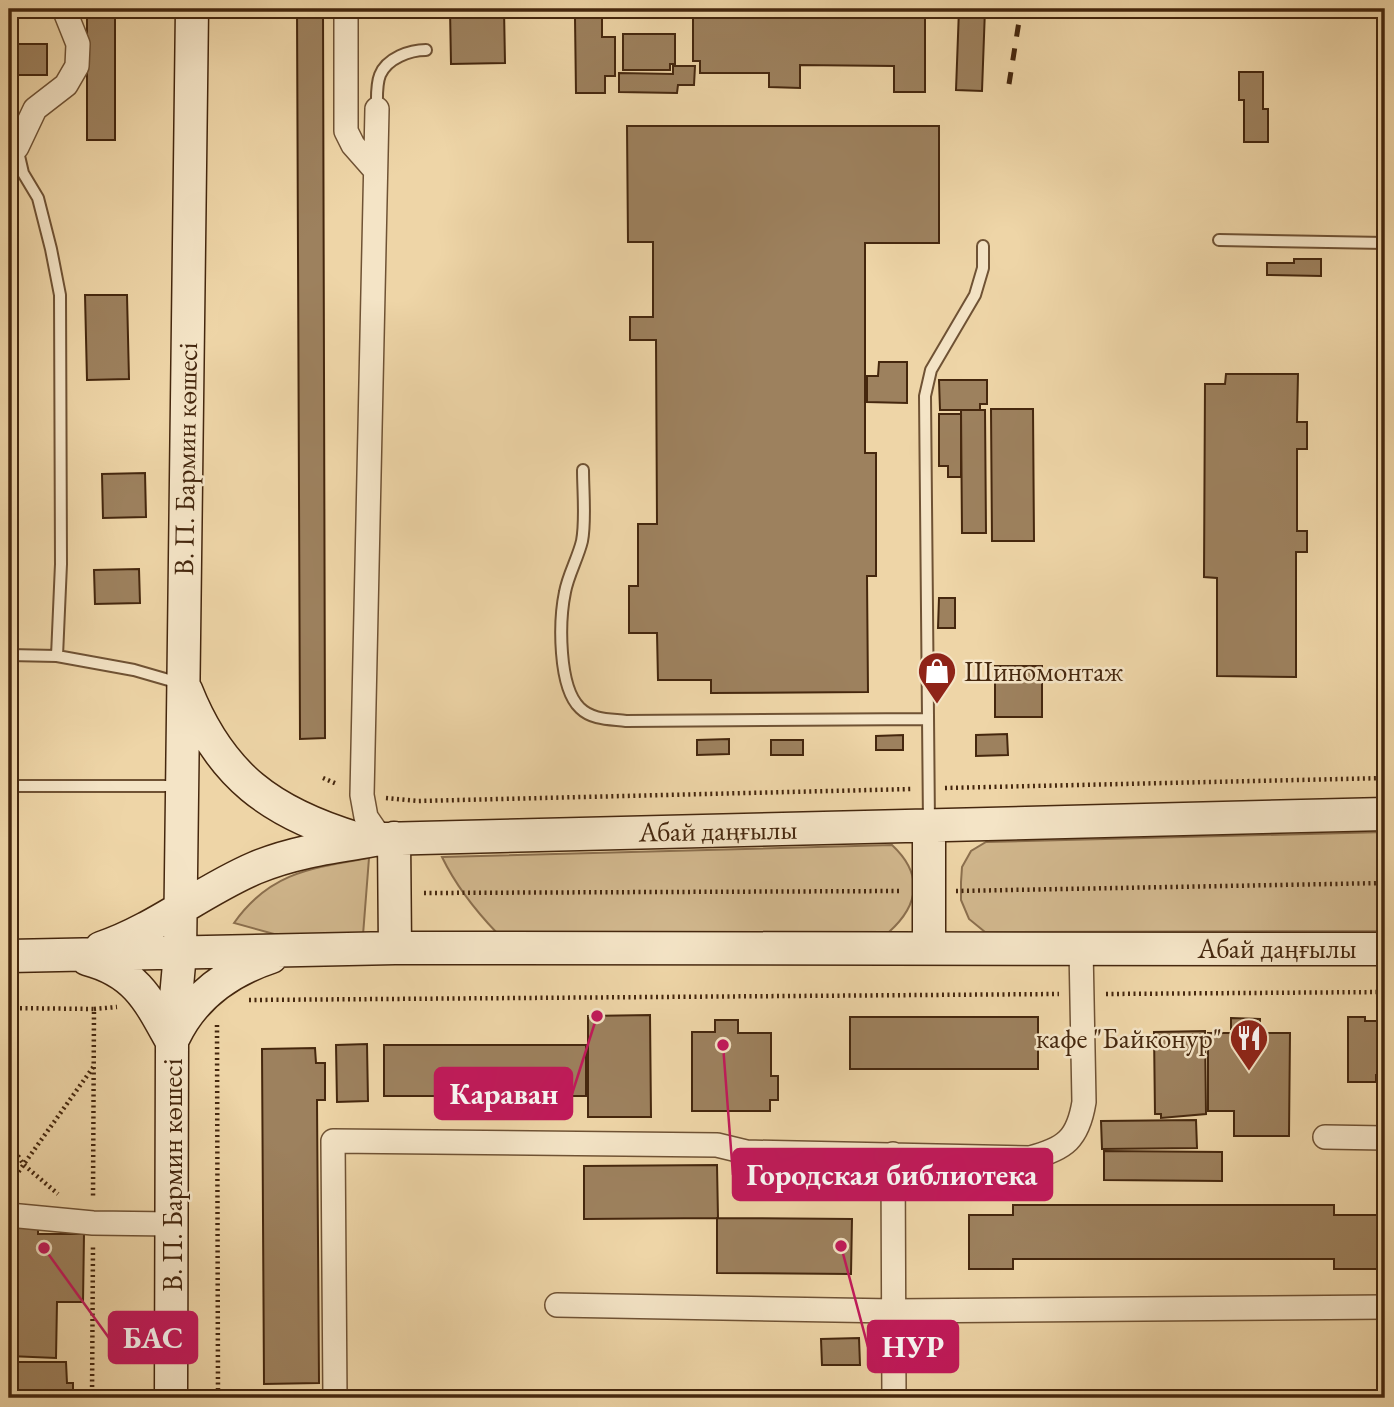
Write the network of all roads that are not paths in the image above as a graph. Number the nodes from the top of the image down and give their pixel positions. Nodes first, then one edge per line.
1 (64, 9) edge
2 (192, 9) edge
3 (346, 9) edge
4 (426, 50) dead end
5 (377, 109) joint
6 (17, 147) joint
7 (375, 170) junction
8 (1219, 240) dead end
9 (1385, 243) edge
10 (984, 246) dead end
11 (583, 470) dead end
12 (9, 655) edge
13 (57, 656) junction
14 (182, 682) junction
15 (928, 719) junction
16 (9, 786) edge
17 (181, 786) junction
18 (1385, 814) edge
19 (929, 825) junction
20 (381, 840) junction
21 (180, 910) junction
22 (395, 948) junction
23 (929, 948) junction
24 (1081, 948) junction
25 (1385, 949) edge
26 (291, 950) junction
27 (180, 953) junction
28 (9, 956) edge
29 (76, 956) junction
30 (172, 1042) junction
31 (1325, 1137) dead end
32 (1385, 1138) edge
33 (893, 1154) junction
34 (9, 1215) edge
35 (172, 1224) junction
36 (557, 1306) dead end
37 (1385, 1307) edge
38 (893, 1311) junction
39 (171, 1398) edge
40 (335, 1398) edge
41 (894, 1398) edge

1 - 6 street
2 - 14 main road, В. П. Бармин көшесі
3 - 7 street
4 - 5 lane
5 - 7 street
6 - 13 lane
7 - 20 street
8 - 9 lane
10 - 15 lane
11 - 15 lane
12 - 13 lane
13 - 14 lane
14 - 17 main road, В. П. Бармин көшесі
14 - 20 main road
15 - 19 lane
16 - 17 lane
17 - 21 main road, В. П. Бармин көшесі
18 - 19 main road, Абай даңғылы
19 - 20 main road, Абай даңғылы
19 - 23 main road
20 - 21 main road, Абай даңғылы
20 - 22 main road
21 - 27 main road, В. П. Бармин көшесі
21 - 29 main road, Абай даңғылы
22 - 23 main road, Абай даңғылы
22 - 26 main road, Абай даңғылы
23 - 24 main road, Абай даңғылы
24 - 25 main road, Абай даңғылы
24 - 33 street
26 - 27 main road, Абай даңғылы
26 - 30 main road
27 - 29 main road, Абай даңғылы
27 - 30 main road, В. П. Бармин көшесі
28 - 29 main road, Абай даңғылы
29 - 30 main road
30 - 35 main road, В. П. Бармин көшесі
31 - 32 street
33 - 38 street
33 - 40 street
34 - 35 street
35 - 39 main road, В. П. Бармин көшесі
36 - 38 street
37 - 38 street
38 - 41 street

